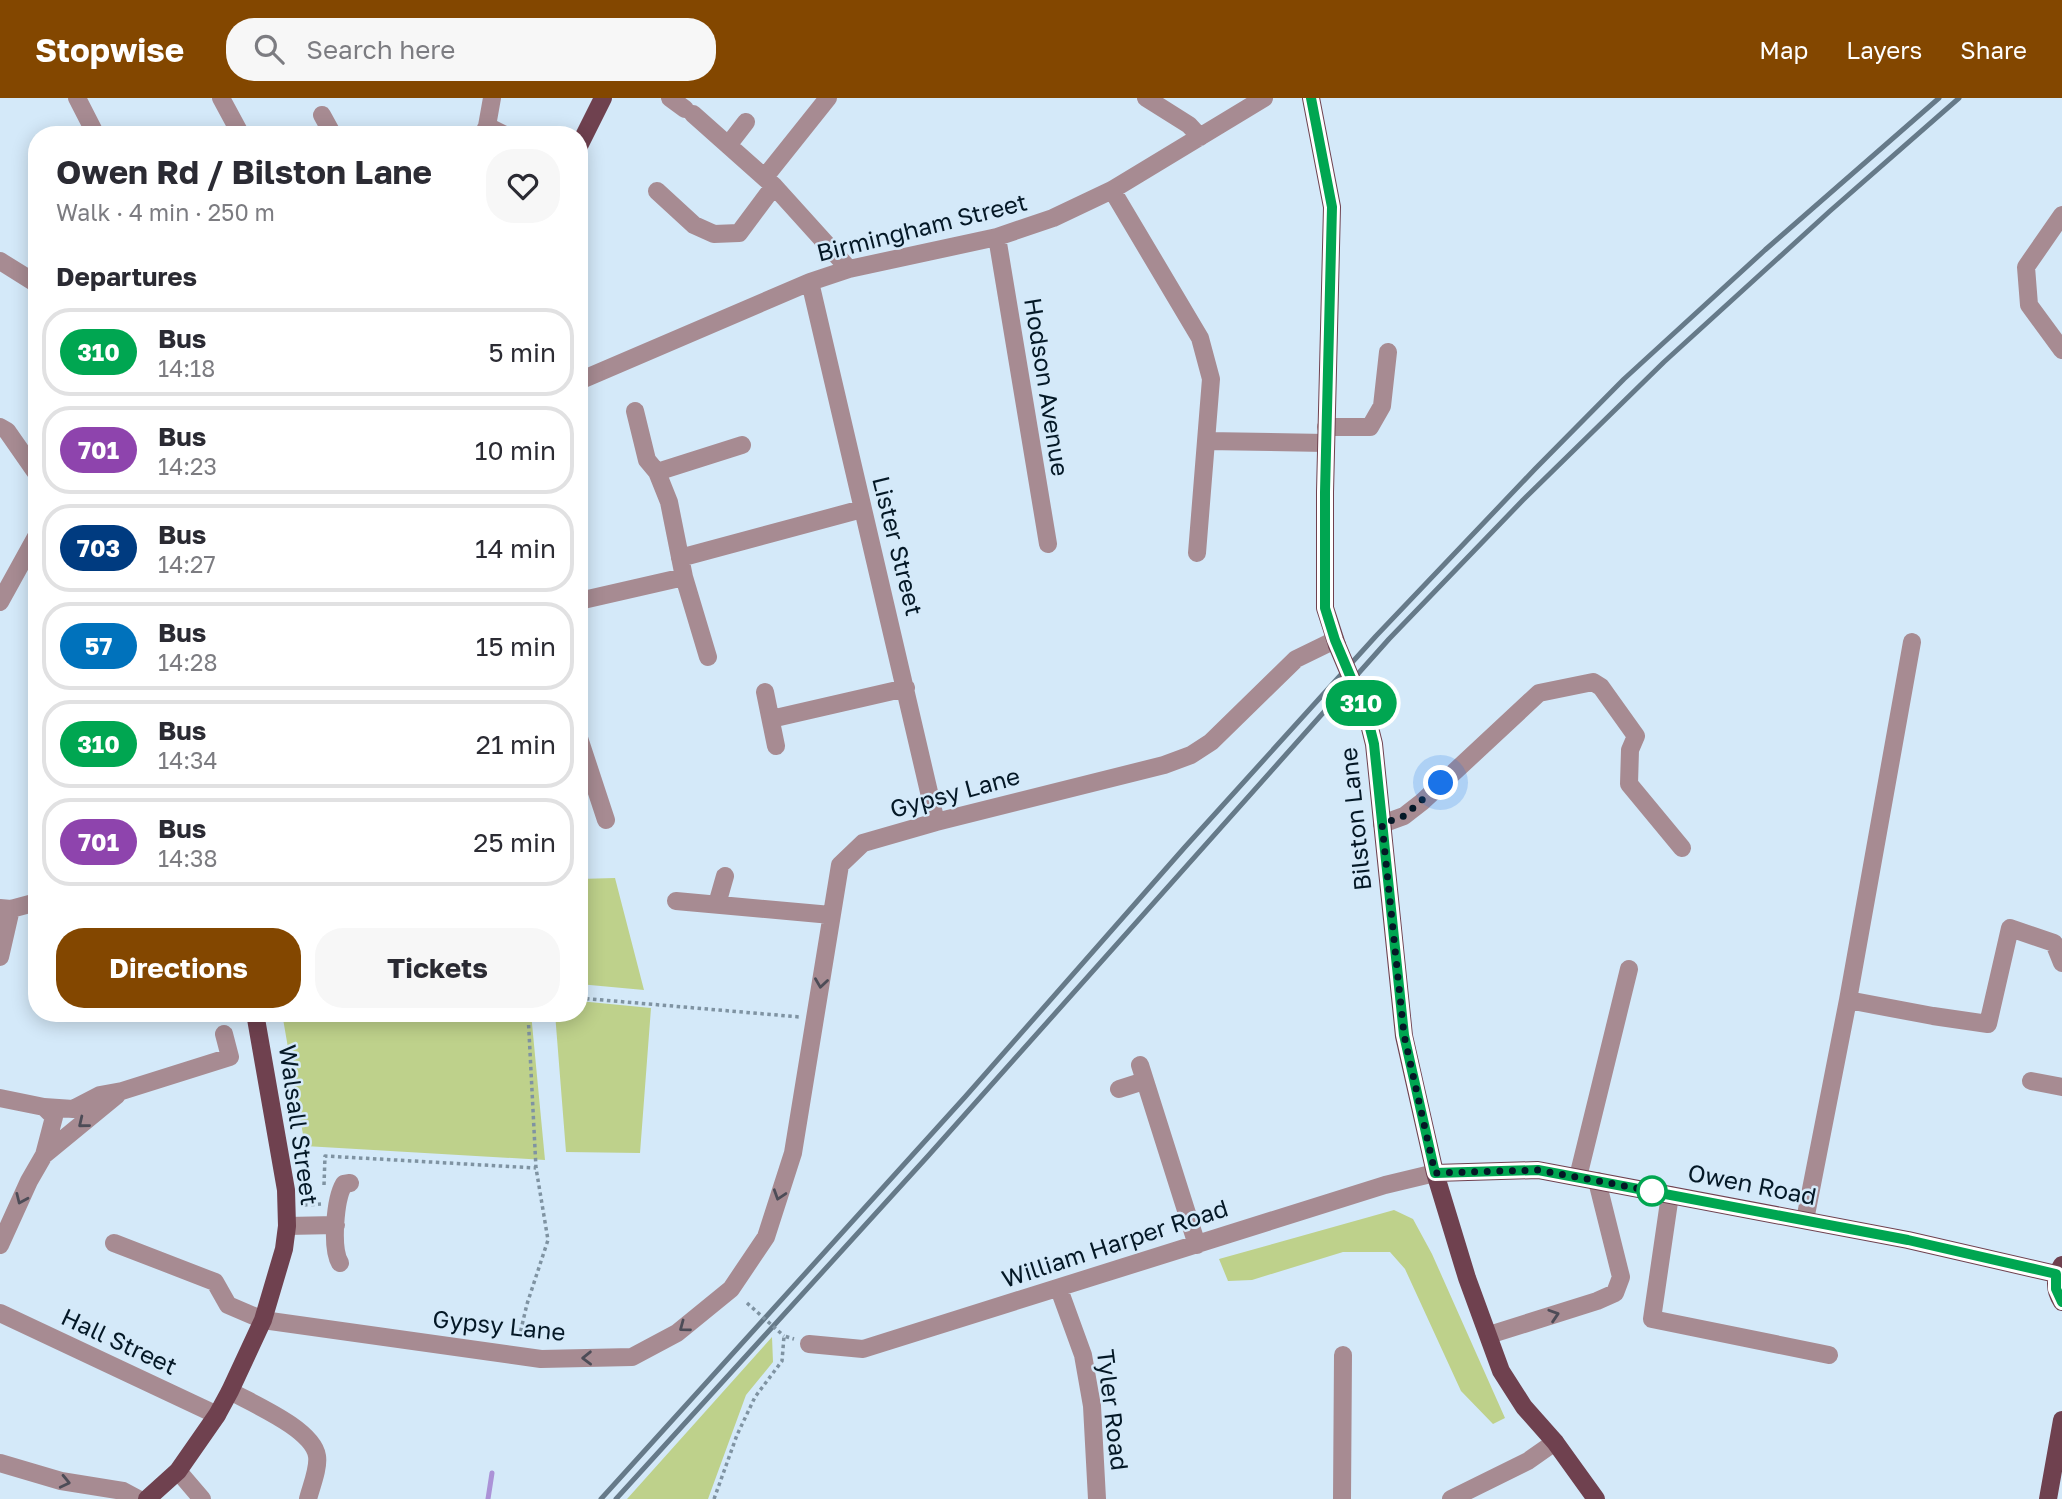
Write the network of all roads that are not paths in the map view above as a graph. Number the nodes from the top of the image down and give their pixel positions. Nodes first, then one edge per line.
1 (76, 98) edge
2 (221, 98) edge
3 (492, 98) edge
4 (603, 98) edge
5 (670, 98) edge
6 (828, 98) edge
7 (1146, 98) edge
8 (1264, 98) edge
9 (1311, 98) edge
10 (322, 115) dead end
11 (747, 122) dead end
12 (91, 126) edge
13 (236, 126) edge
14 (328, 126) edge
15 (486, 126) edge
16 (588, 128) edge
17 (1199, 137) junction
18 (729, 144) junction
19 (769, 182) junction
20 (1112, 190) junction
21 (657, 191) dead end
22 (2062, 215) edge
23 (997, 237) junction
24 (0, 261) edge
25 (849, 270) junction
26 (28, 278) edge
27 (810, 282) junction
28 (2062, 350) edge
29 (1388, 352) dead end
30 (588, 377) edge
31 (635, 411) dead end
32 (0, 427) edge
33 (1326, 435) junction
34 (1206, 441) junction
35 (741, 445) dead end
36 (28, 461) edge
37 (657, 472) junction
38 (862, 509) junction
39 (1048, 544) dead end
40 (28, 551) edge
41 (1197, 553) dead end
42 (680, 558) junction
43 (684, 577) junction
44 (588, 598) edge
45 (0, 602) edge
46 (1912, 642) dead end
47 (1336, 643) junction
48 (708, 657) dead end
49 (906, 688) junction
50 (765, 692) dead end
51 (771, 719) junction
52 (776, 746) dead end
53 (588, 765) edge
54 (606, 820) dead end
55 (936, 822) junction
56 (1382, 824) junction
57 (1682, 848) dead end
58 (725, 876) dead end
59 (676, 901) dead end
60 (28, 904) edge
61 (717, 904) junction
62 (5, 909) edge
63 (831, 915) junction
64 (0, 957) edge
65 (2062, 963) edge
66 (1629, 969) dead end
67 (1848, 1000) junction
68 (258, 1022) edge
69 (224, 1034) dead end
70 (2031, 1081) dead end
71 (2062, 1087) edge
72 (1119, 1089) dead end
73 (122, 1091) junction
74 (0, 1098) edge
75 (44, 1107) junction
76 (44, 1155) junction
77 (1435, 1173) junction
78 (1578, 1177) junction
79 (1597, 1181) junction
80 (350, 1183) dead end
81 (1670, 1195) junction
82 (1805, 1220) junction
83 (336, 1225) junction
84 (287, 1226) junction
85 (114, 1243) dead end
86 (0, 1245) edge
87 (1197, 1245) junction
88 (340, 1263) dead end
89 (2059, 1269) edge
90 (1059, 1289) junction
91 (2062, 1302) edge
92 (0, 1312) edge
93 (263, 1320) junction
94 (1489, 1335) junction
95 (809, 1344) dead end
96 (1829, 1354) dead end
97 (1343, 1355) dead end
98 (230, 1391) junction
99 (217, 1415) junction
100 (2062, 1420) edge
101 (1555, 1442) junction
102 (0, 1463) edge
103 (178, 1471) junction
104 (138, 1499) edge
105 (147, 1499) edge
106 (202, 1499) edge
107 (308, 1499) edge
108 (1097, 1499) edge
109 (1342, 1499) edge
110 (1451, 1499) edge
111 (1596, 1499) edge
112 (2048, 1499) edge

1 - 12 street
2 - 13 street
3 - 15 street
4 - 16 main road
5 - 18 street
6 - 19 street
7 - 17 street
8 - 17 street, Birmingham Street
9 - 33 main road, Bilston Lane
10 - 14 street
11 - 18 street
17 - 20 street, Birmingham Street
18 - 19 street
19 - 21 street
19 - 25 street
20 - 23 street, Birmingham Street
20 - 34 street
22 - 28 street
23 - 25 street, Birmingham Street
23 - 39 street, Hodson Avenue
24 - 26 street
25 - 27 street, Birmingham Street
27 - 30 street, Birmingham Street
27 - 38 street, Lister Street
29 - 33 street
31 - 37 street
32 - 36 street
33 - 34 street
33 - 47 main road, Bilston Lane
34 - 41 street
35 - 37 street
37 - 42 street
38 - 42 street
38 - 49 street, Lister Street
40 - 45 street
42 - 43 street
43 - 44 street
43 - 48 street
46 - 67 street
47 - 55 street, Gypsy Lane
47 - 56 main road, Bilston Lane, bridge
49 - 51 street
49 - 55 street, Lister Street
50 - 51 street
51 - 52 street
53 - 54 street
55 - 63 street, Gypsy Lane
56 - 57 street
56 - 77 main road, Bilston Lane
58 - 61 street
59 - 61 street
60 - 62 street
61 - 63 street
62 - 64 street
63 -> 93 street, Gypsy Lane
65 - 67 street
66 - 78 street
67 - 82 street
68 - 84 main road, Walsall Street
69 - 73 street
70 - 71 street
72 - 87 street
73 - 75 street
73 -> 76 street
74 - 75 street
75 - 76 street
76 -> 86 street
77 - 78 main road, Owen Road
77 - 87 street, William Harper Road
77 - 94 main road, Bilston Lane
78 - 79 main road, Owen Road
79 - 81 main road, Owen Road
94 -> 79 street
80 - 83 street
81 - 82 main road, Owen Road
81 - 96 street
82 - 89 main road, Owen Road
83 - 84 street
83 - 88 street
84 - 93 main road, Walsall Street
85 - 93 street, Gypsy Lane
87 - 90 street, William Harper Road
89 - 91 main road
90 - 95 street, William Harper Road
90 - 108 street, Tyler Road
92 - 99 street, Hall Street
93 - 98 main road, Walsall Street
94 - 101 main road, Bilston Lane
97 - 109 street
98 - 99 main road, Walsall Street
98 - 107 street
99 - 103 main road, Walsall Street
100 - 112 main road
101 - 110 street
101 - 111 main road, Bilston Lane
102 -> 104 street
103 - 105 main road, Walsall Street
103 - 106 street

